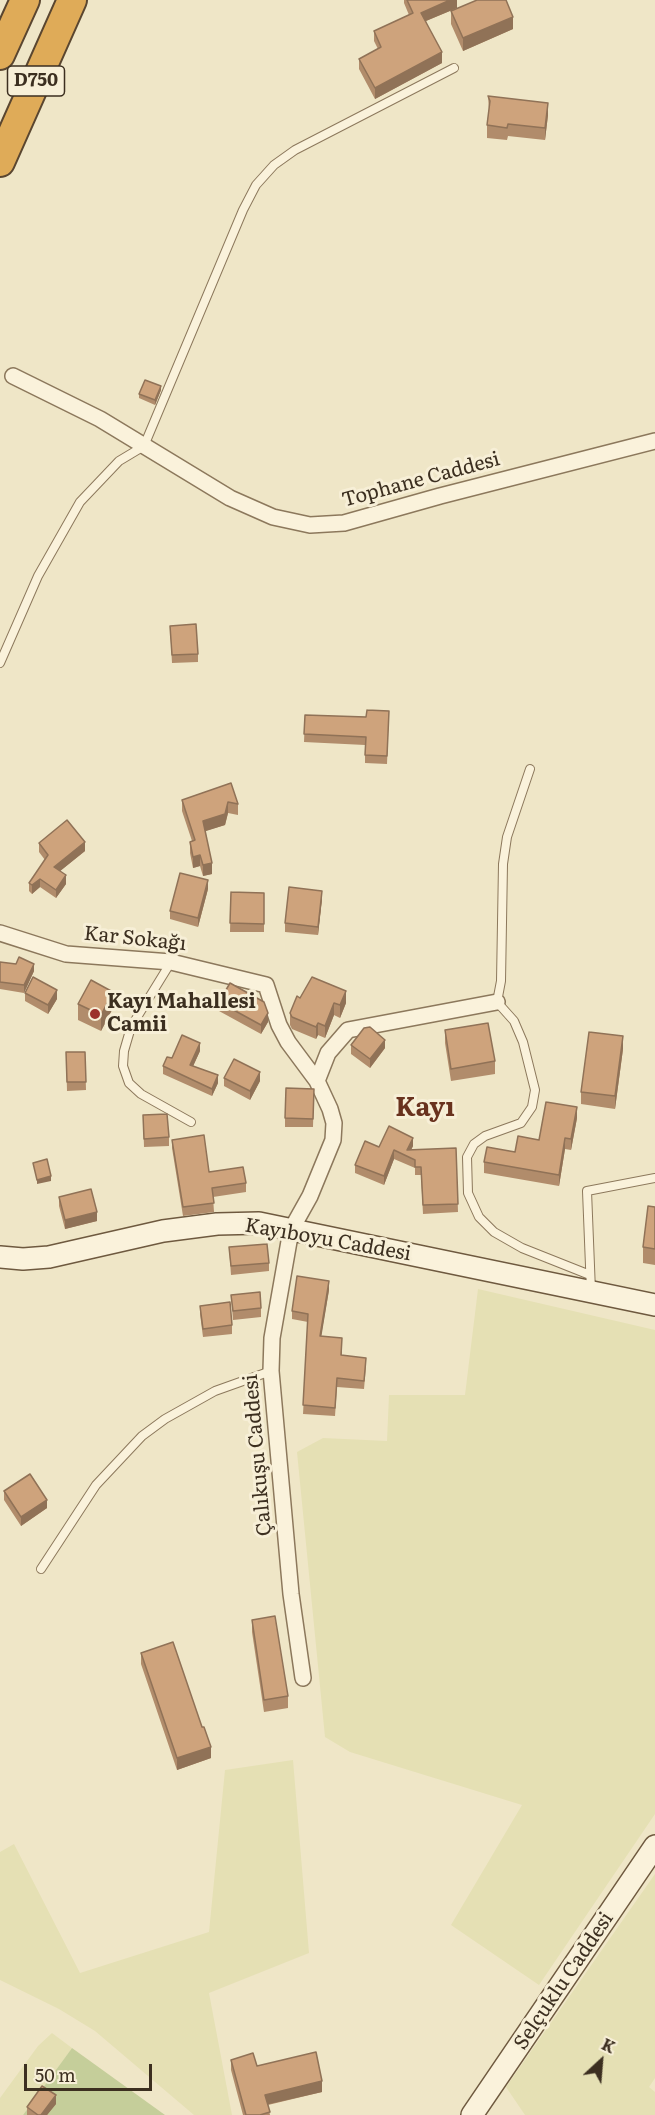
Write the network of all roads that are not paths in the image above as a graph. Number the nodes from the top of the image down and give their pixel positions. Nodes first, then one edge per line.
1 (24, 0) edge
2 (72, 0) edge
3 (0, 55) edge
4 (454, 68) dead end
5 (0, 162) edge
6 (13, 376) dead end
7 (655, 441) edge
8 (144, 446) junction
9 (0, 663) edge
10 (530, 769) dead end
11 (0, 933) edge
12 (171, 962) junction
13 (266, 985) joint
14 (497, 1002) junction
15 (317, 1081) junction
16 (191, 1122) dead end
17 (655, 1178) edge
18 (291, 1230) junction
19 (0, 1257) edge
20 (590, 1283) junction
21 (655, 1305) edge
22 (271, 1371) junction
23 (41, 1569) dead end
24 (303, 1678) dead end
25 (655, 1846) edge
26 (472, 2115) edge

1 - 3 highway, D750
2 - 5 highway, D750
4 - 8 lane
6 - 8 street, Tophane Caddesi
7 - 8 street, Tophane Caddesi
8 - 9 lane
10 - 14 lane
11 - 12 street, Kar Sokağı
12 - 13 street, Kar Sokağı
12 - 16 lane
13 - 15 street, Çalıkuşu Caddesi
14 - 15 street
14 - 20 lane
15 - 18 street, Çalıkuşu Caddesi
17 - 20 lane
18 - 19 street, Kayıboyu Caddesi
18 - 20 street, Kayıboyu Caddesi
18 - 22 street, Çalıkuşu Caddesi
20 - 21 street, Kayıboyu Caddesi
22 - 23 lane
22 - 24 street, Çalıkuşu Caddesi
25 - 26 street, Selçuklu Caddesi

